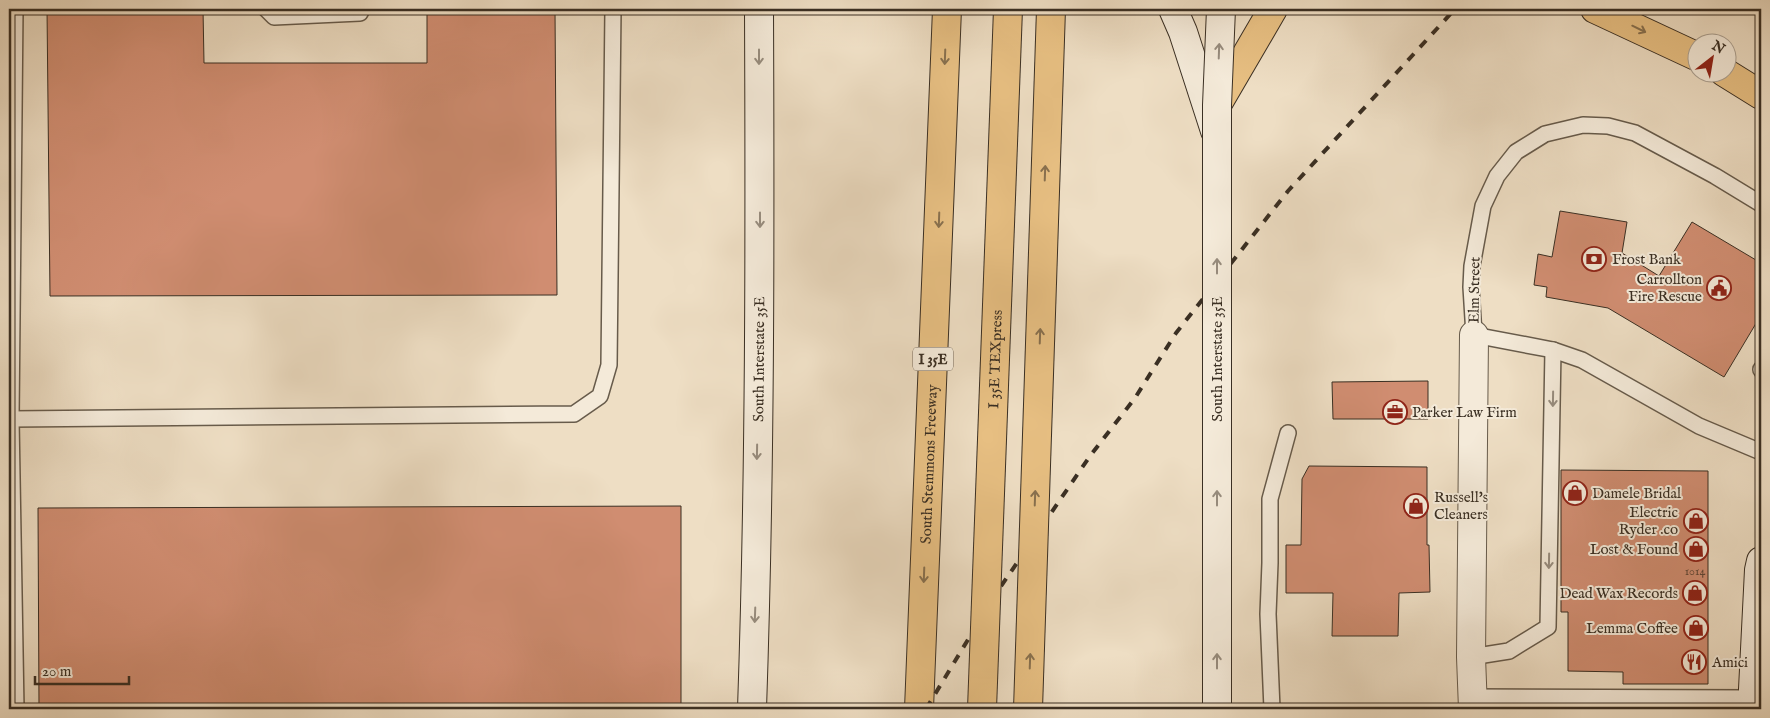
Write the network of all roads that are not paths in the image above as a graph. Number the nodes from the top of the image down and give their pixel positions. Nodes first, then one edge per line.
1 (15, 9) edge
2 (266, 9) edge
3 (362, 9) edge
4 (613, 9) edge
5 (759, 9) edge
6 (947, 9) edge
7 (1008, 9) edge
8 (1051, 9) edge
9 (1173, 9) edge
10 (1221, 9) edge
11 (1273, 9) edge
12 (1595, 9) edge
13 (1688, 53) edge
14 (1738, 80) edge
15 (1761, 94) edge
16 (1217, 104) junction
17 (1217, 138) junction
18 (1761, 204) edge
19 (1474, 335) junction
20 (1553, 350) junction
21 (11, 418) junction
22 (1288, 433) dead end
23 (1761, 452) edge
24 (1761, 561) edge
25 (1470, 657) junction
26 (1473, 703) edge
27 (1752, 704) edge
28 (16, 709) edge
29 (752, 709) edge
30 (919, 709) edge
31 (982, 709) edge
32 (1028, 709) edge
33 (1217, 709) edge
34 (1272, 709) edge

1 - 21 lane
2 - 3 lane
4 - 21 lane
5 -> 29 main road, South Interstate 35E
6 -> 30 main road, South Stemmons Freeway / I 35E
7 - 31 main road, I 35E TEXpress, bridge
32 -> 8 main road, bridge
9 - 17 main road
16 -> 10 main road, South Interstate 35E, bridge
11 - 16 main road
12 -> 13 main road
14 - 15 main road
16 - 17 main road, South Interstate 35E, bridge
33 -> 17 main road, South Interstate 35E, bridge
18 - 19 lane, Elm Street
19 - 20 lane
19 - 25 main road, Elm Street
20 - 23 lane
20 -> 25 lane
21 - 28 lane
22 - 34 lane
24 - 27 main road
25 - 26 main road, Elm Street
26 - 27 lane

